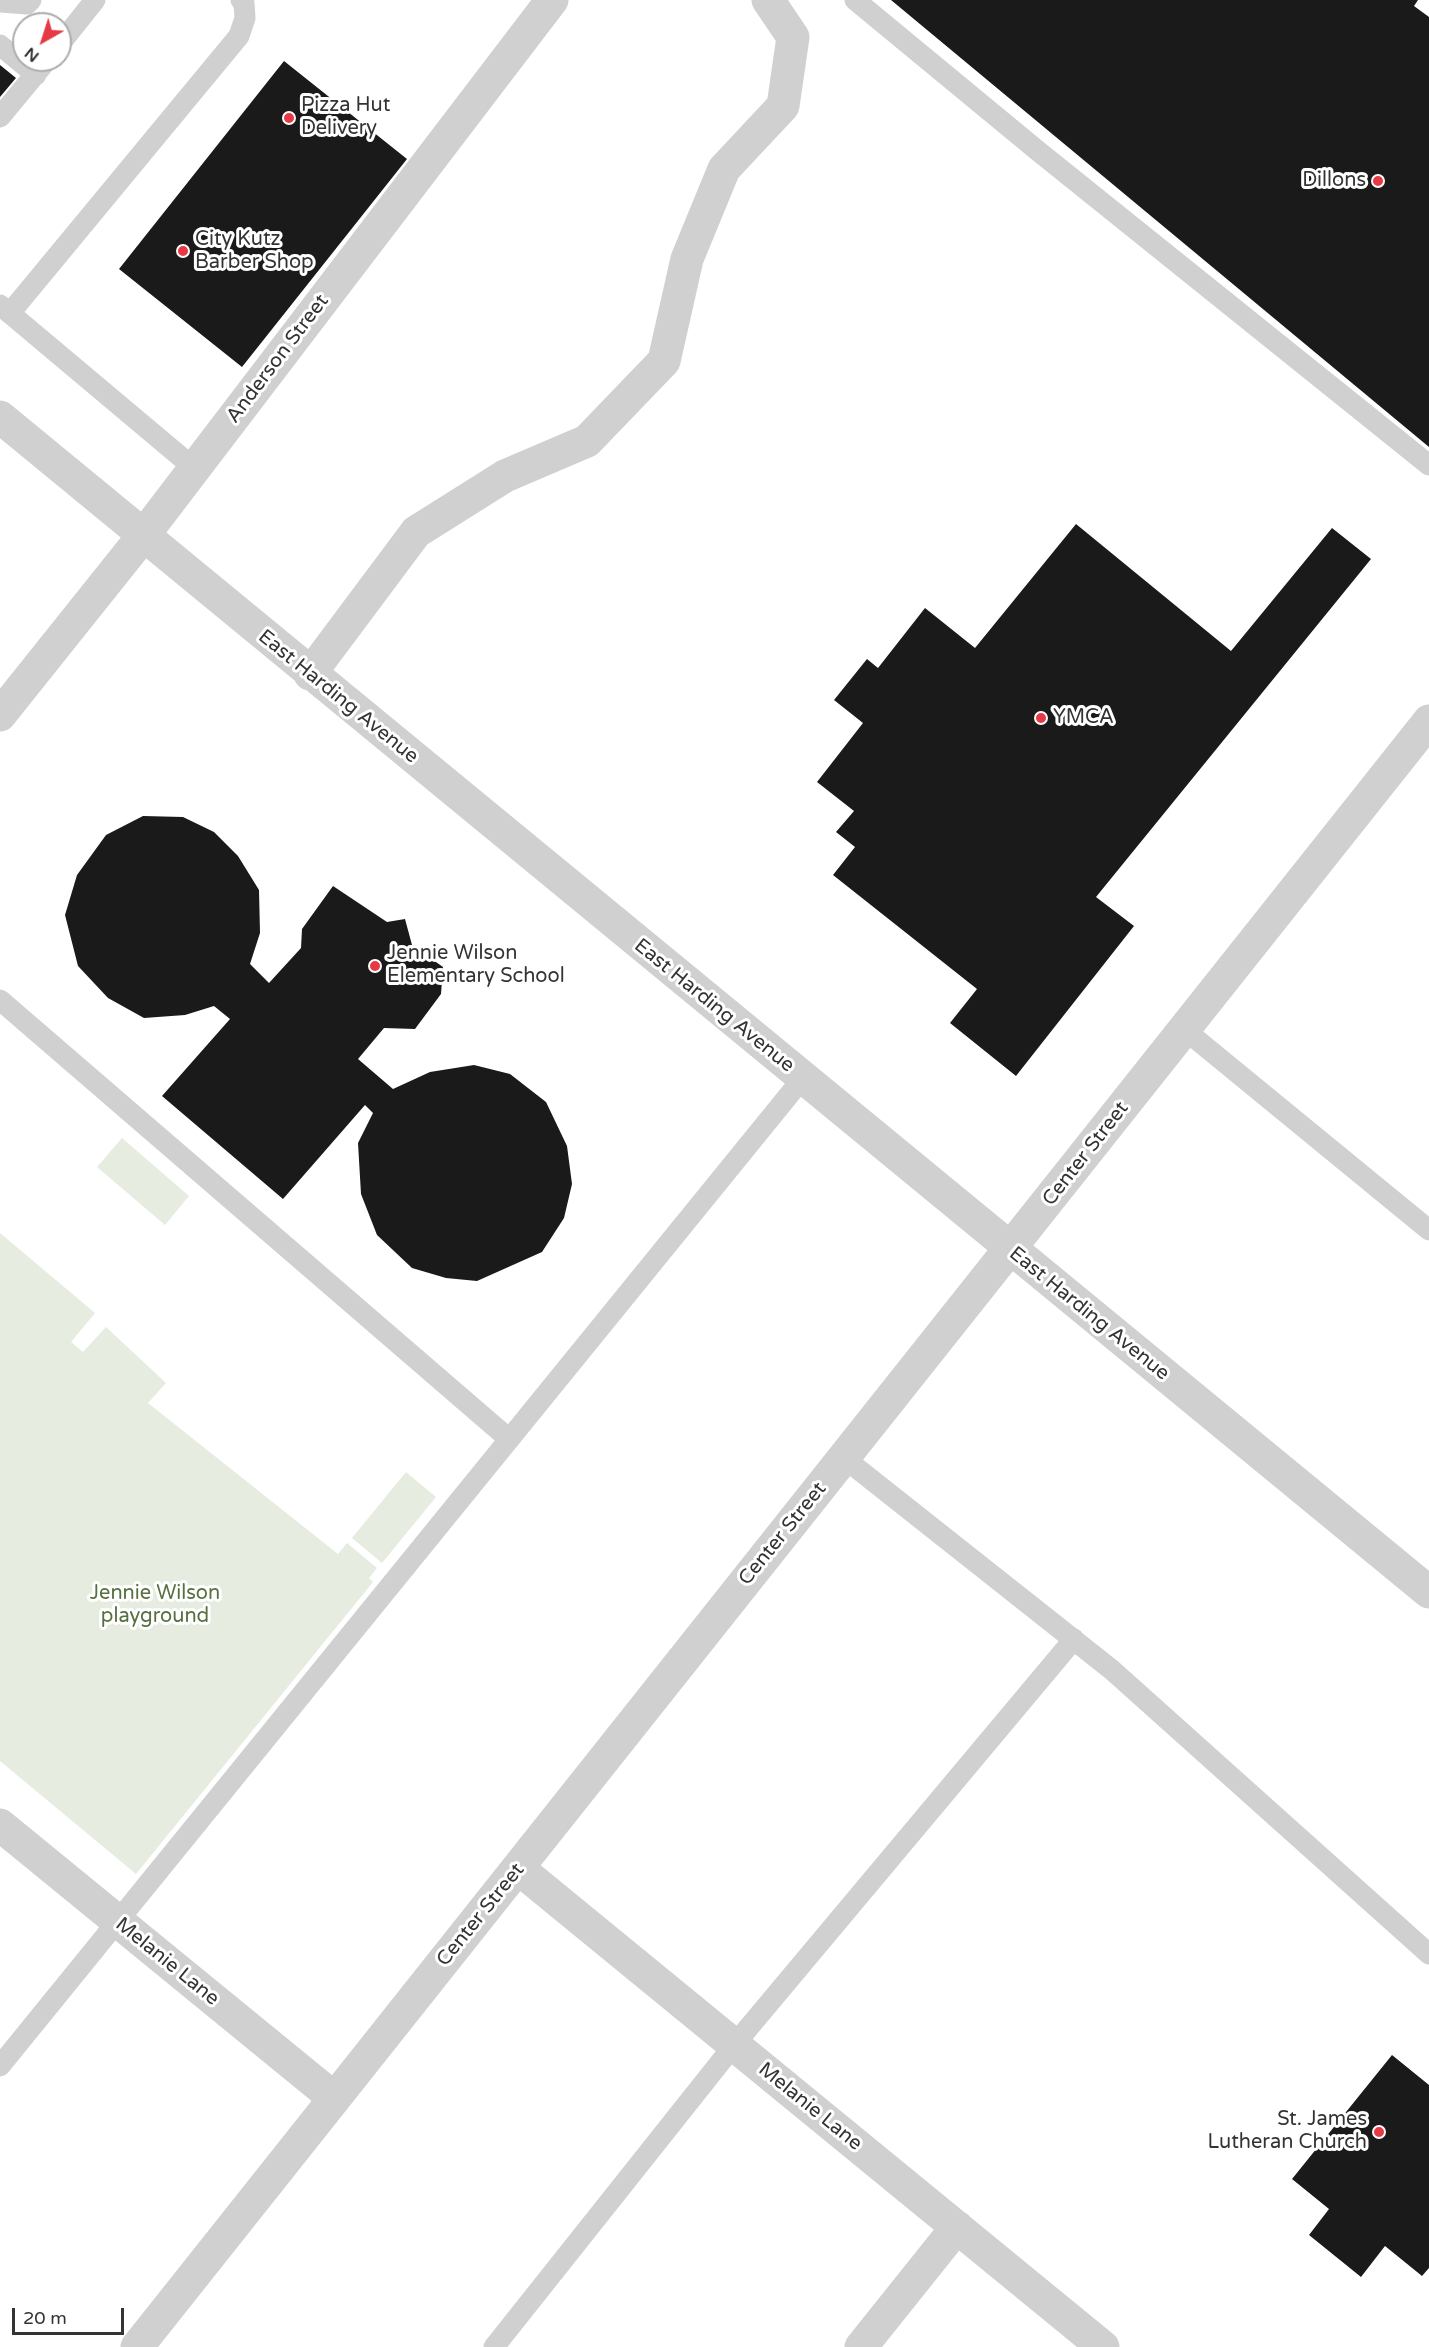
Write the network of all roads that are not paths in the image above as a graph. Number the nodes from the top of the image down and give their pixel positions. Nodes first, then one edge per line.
1 (32, 0) edge
2 (95, 0) edge
3 (241, 0) edge
4 (552, 0) edge
5 (768, 0) edge
6 (855, 0) edge
7 (0, 2) edge
8 (72, 29) edge
9 (38, 72) edge
10 (0, 117) edge
11 (5, 309) edge
12 (0, 417) edge
13 (1429, 465) edge
14 (194, 468) junction
15 (143, 536) junction
16 (310, 674) junction
17 (0, 715) edge
18 (1429, 721) edge
19 (0, 1000) edge
20 (1185, 1030) junction
21 (802, 1079) junction
22 (1429, 1230) edge
23 (1010, 1250) junction
24 (508, 1439) junction
25 (844, 1458) junction
26 (1429, 1592) edge
27 (1074, 1639) junction
28 (0, 1825) edge
29 (518, 1868) junction
30 (116, 1920) junction
31 (1429, 1954) edge
32 (734, 2045) junction
33 (0, 2066) edge
34 (334, 2098) junction
35 (957, 2227) junction
36 (137, 2347) edge
37 (494, 2347) edge
38 (861, 2347) edge
39 (1103, 2347) edge

1 - 7 lane
2 - 8 lane
3 - 11 lane
4 - 14 street, Anderson Street
5 - 16 street
6 - 13 lane
9 - 10 lane
11 - 14 lane
12 - 15 street, East Harding Avenue
14 - 15 street, Anderson Street
15 - 16 street, East Harding Avenue
15 - 17 street, Anderson Street
16 - 21 street, East Harding Avenue
18 - 20 street, Center Street
19 - 24 lane
20 - 22 lane
20 - 23 street, Center Street
21 - 23 street, East Harding Avenue
21 - 24 lane
23 - 25 street, Center Street
23 - 26 street, East Harding Avenue
24 - 30 lane
25 - 27 lane
25 - 29 street, Center Street
27 - 31 lane
27 - 32 lane
28 - 30 street, Melanie Lane
29 - 32 street, Melanie Lane
29 - 34 street, Center Street
30 - 33 lane
30 - 34 street, Melanie Lane
32 - 35 street, Melanie Lane
32 - 37 lane
34 - 36 street, Center Street
35 - 38 street
35 - 39 street, Melanie Lane

